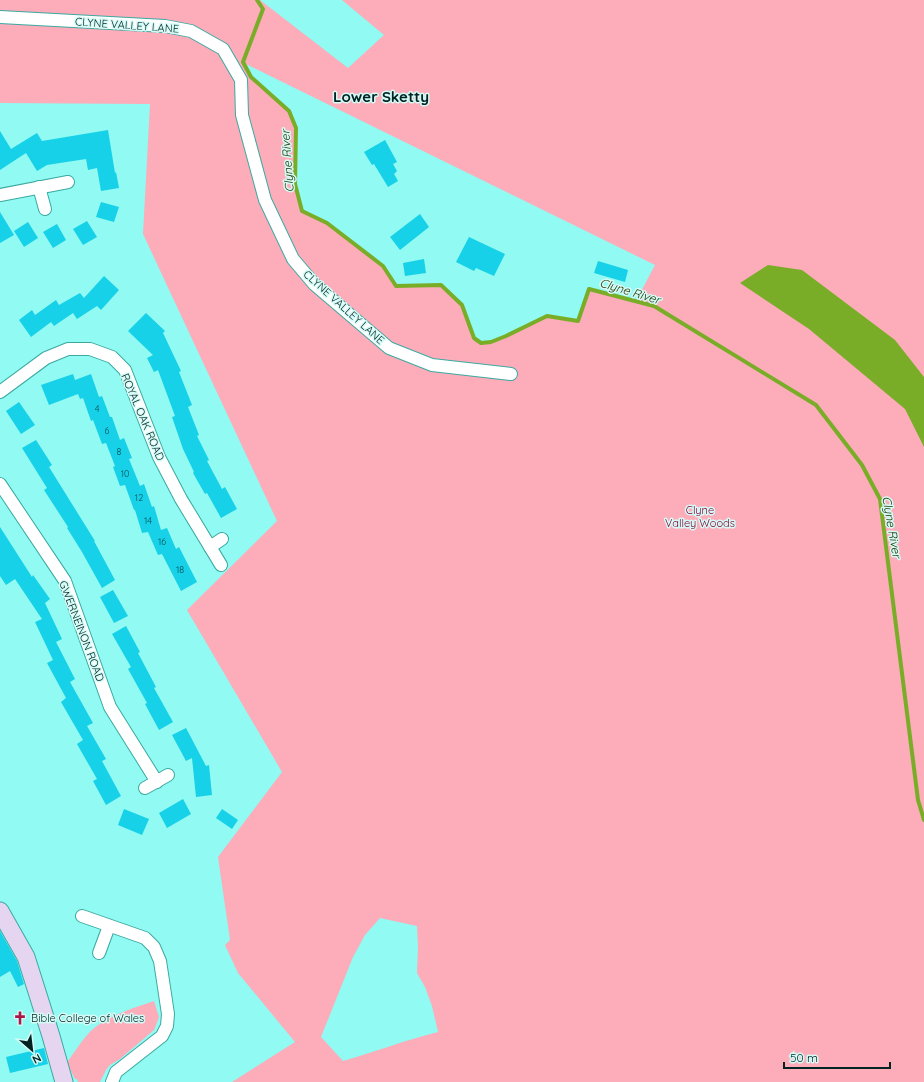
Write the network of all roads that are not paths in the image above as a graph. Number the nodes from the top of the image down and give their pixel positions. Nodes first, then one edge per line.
1 (0, 17) edge
2 (68, 182) dead end
3 (39, 187) junction
4 (0, 195) edge
5 (45, 209) dead end
6 (511, 374) dead end
7 (0, 392) edge
8 (0, 484) edge
9 (222, 539) dead end
10 (210, 547) junction
11 (221, 565) dead end
12 (168, 775) dead end
13 (157, 782) junction
14 (145, 788) dead end
15 (0, 911) edge
16 (82, 916) dead end
17 (109, 926) junction
18 (99, 953) dead end
19 (64, 1082) edge
20 (112, 1082) edge

1 - 6 street, CLYNE VALLEY LANE
2 - 3 street
3 - 4 street
3 - 5 street
7 - 10 street, ROYAL OAK ROAD
8 - 13 street, GWERNEINON ROAD
9 - 10 street
10 - 11 street, ROYAL OAK ROAD
12 - 13 street
13 - 14 street
15 - 19 main road
16 - 17 street
17 - 18 street
17 - 20 street

